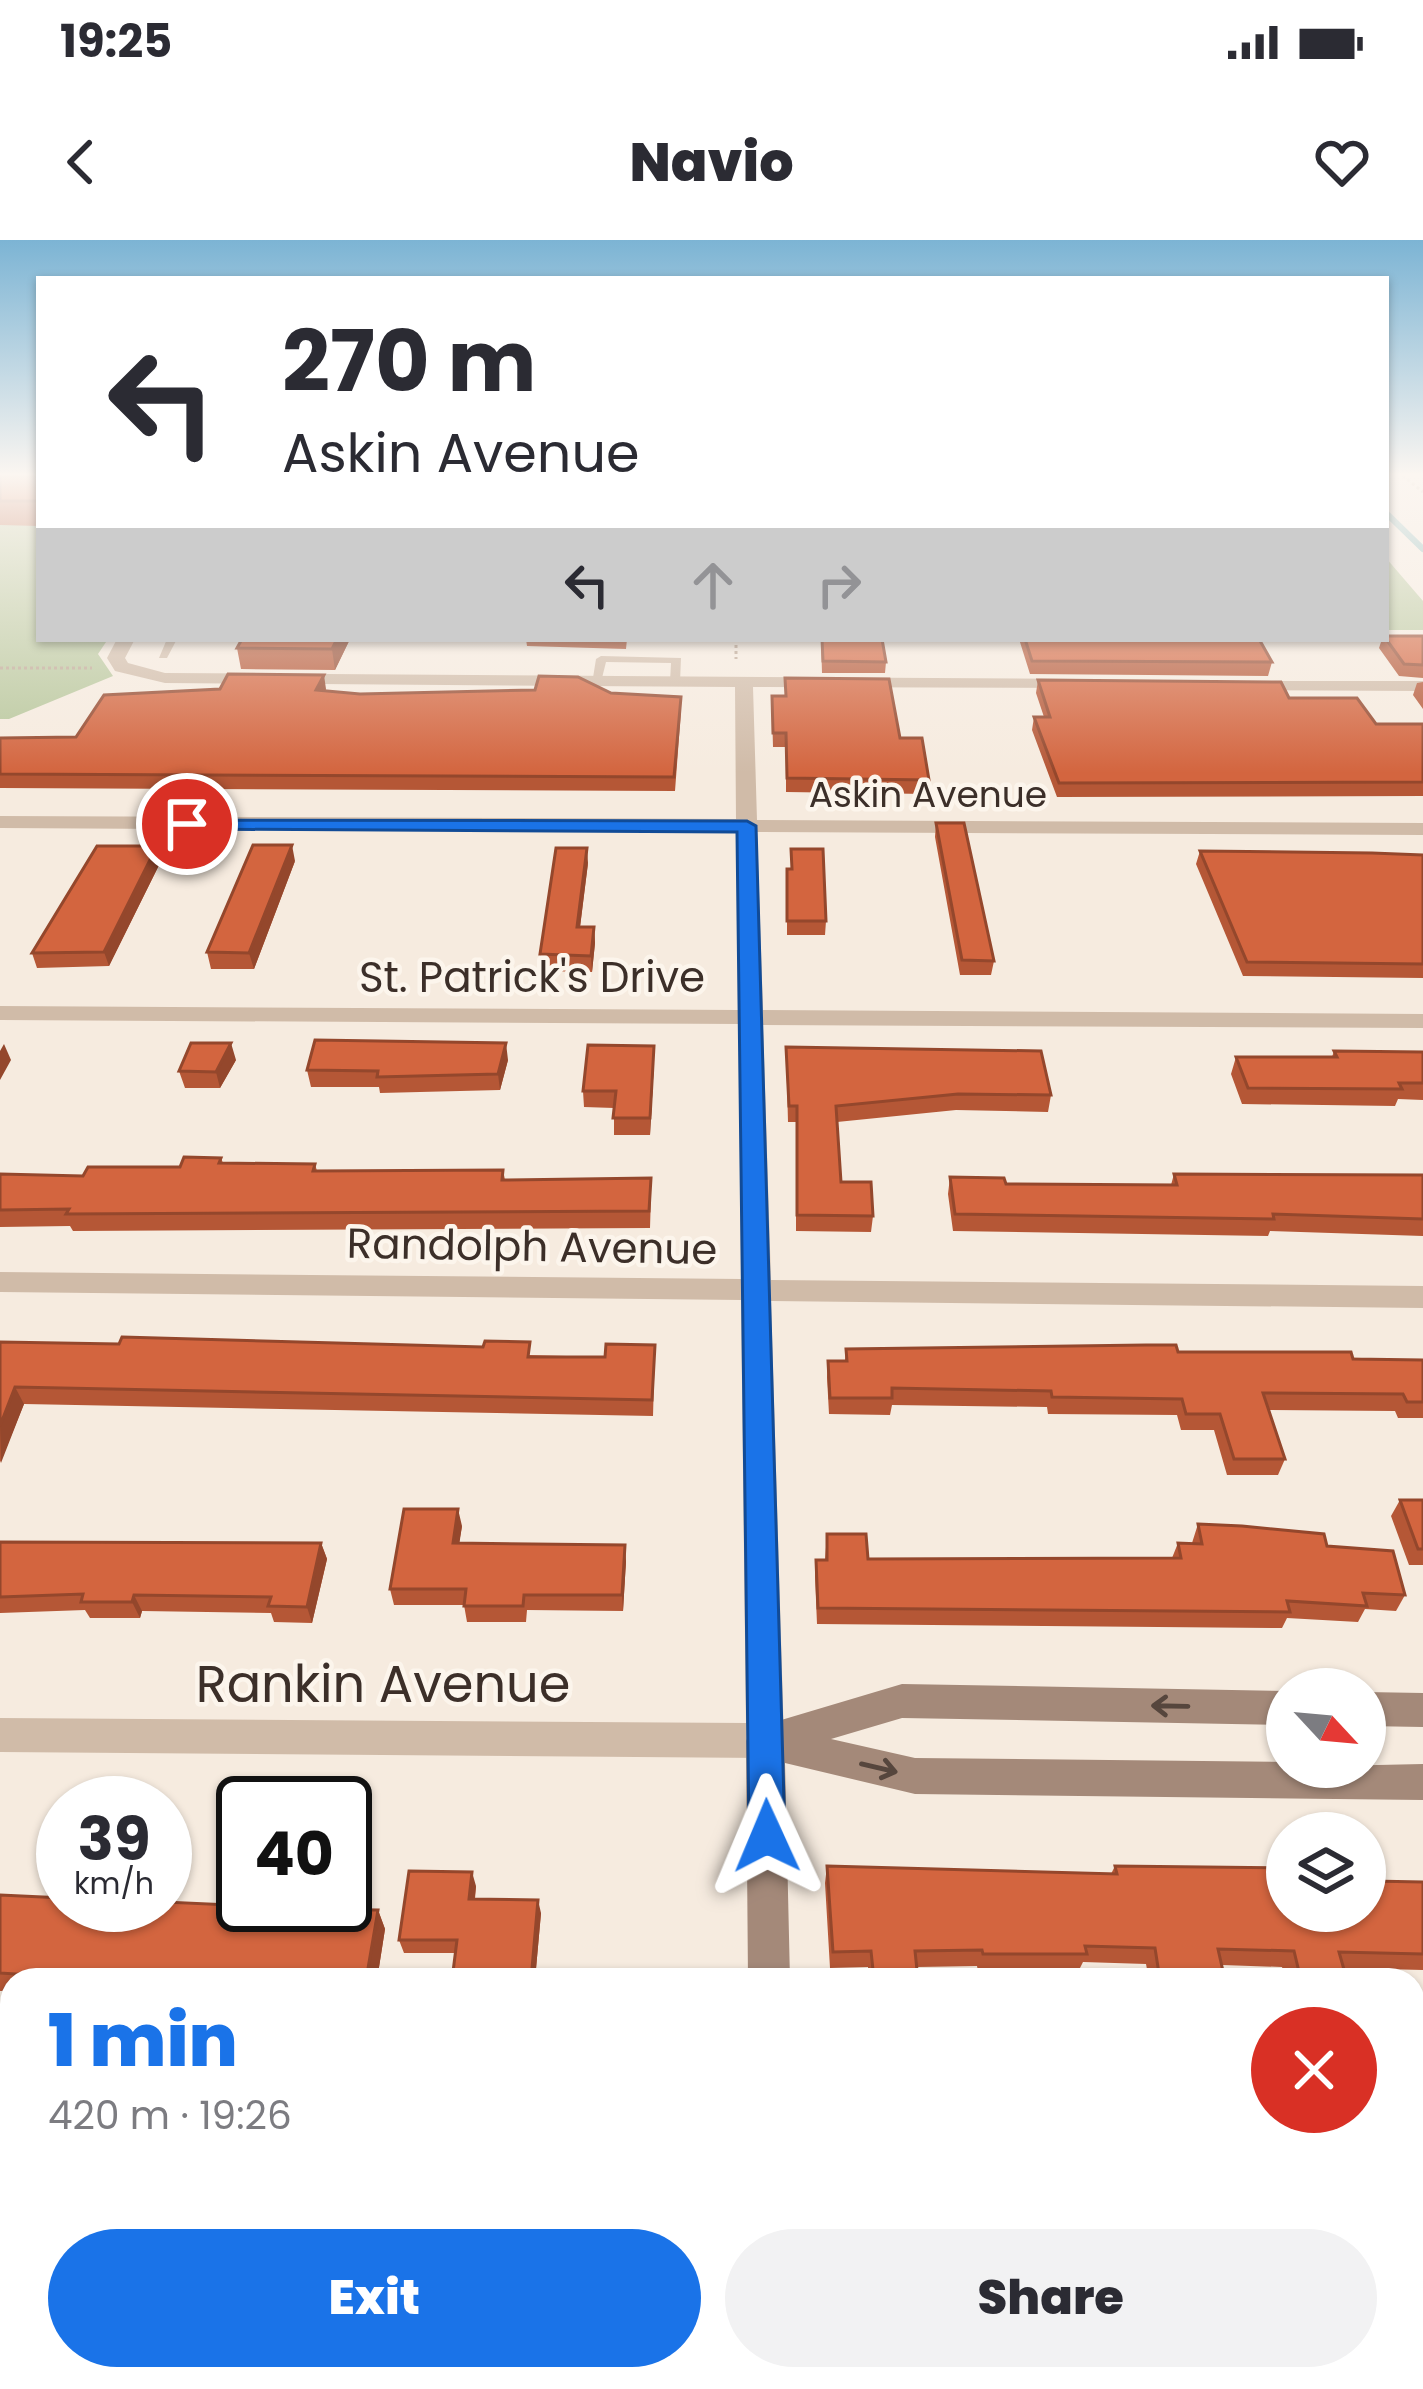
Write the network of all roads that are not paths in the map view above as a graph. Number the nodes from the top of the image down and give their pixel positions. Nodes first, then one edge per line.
1 (124, 642) edge
2 (170, 642) edge
3 (163, 656) dead end
4 (740, 676) junction
5 (1095, 685) edge
6 (1212, 685) edge
7 (1423, 686) edge
8 (0, 822) edge
9 (747, 826) junction
10 (1423, 829) edge
11 (0, 1013) edge
12 (751, 1017) junction
13 (1423, 1021) edge
14 (0, 1282) edge
15 (756, 1291) junction
16 (1423, 1297) edge
17 (1266, 1708) edge
18 (1386, 1709) edge
19 (1423, 1710) edge
20 (0, 1735) edge
21 (765, 1741) junction
22 (1423, 1782) edge
23 (770, 1968) edge

1 - 4 street
2 - 3 lane
4 - 5 street
4 - 9 street
6 - 7 street
8 - 9 street, Askin Avenue
9 - 10 street, Askin Avenue
9 - 12 street
11 - 12 street, St. Patrick's Drive
12 - 13 street, St. Patrick's Drive
12 - 15 street
14 - 15 street, Randolph Avenue
15 - 16 street, Randolph Avenue
15 - 21 street
17 -> 21 street, Rankin Avenue
18 - 19 street
20 - 21 street, Rankin Avenue
21 -> 22 street, Rankin Avenue
21 - 23 street

